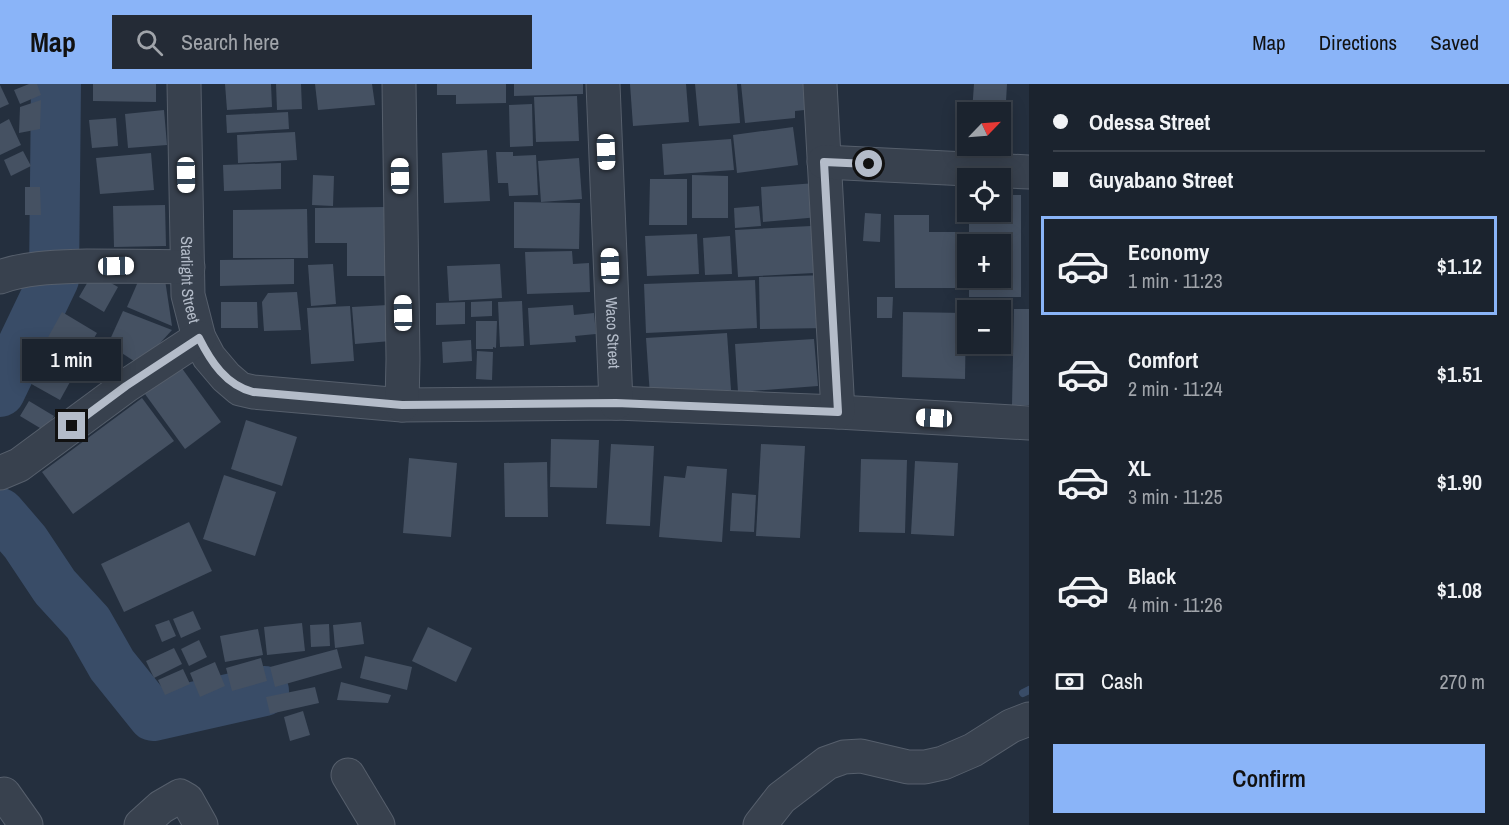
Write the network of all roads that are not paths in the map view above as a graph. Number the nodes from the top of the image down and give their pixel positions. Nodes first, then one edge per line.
1 (184, 84) edge
2 (399, 84) edge
3 (603, 84) edge
4 (820, 84) edge
5 (824, 162) junction
6 (1029, 172) edge
7 (188, 267) junction
8 (0, 277) edge
9 (199, 338) junction
10 (616, 403) junction
11 (402, 405) junction
12 (838, 412) junction
13 (1029, 423) edge
14 (0, 473) edge
15 (1029, 720) edge
16 (348, 775) dead end
17 (4, 794) dead end
18 (26, 825) edge
19 (141, 825) edge
20 (201, 825) edge
21 (378, 825) edge
22 (760, 825) edge

1 - 7 street, Starlight Street
2 - 11 street
3 - 10 street, Waco Street
4 - 5 street
5 - 6 street
5 - 12 street
7 - 8 street
7 - 9 street, Starlight Street
9 - 11 street, Starlight Street
9 - 14 street
10 - 11 street, Starlight Street
10 - 12 street, Starlight Street
12 - 13 street, Starlight Street
15 - 22 street
16 - 21 street
17 - 18 street
19 - 20 street

